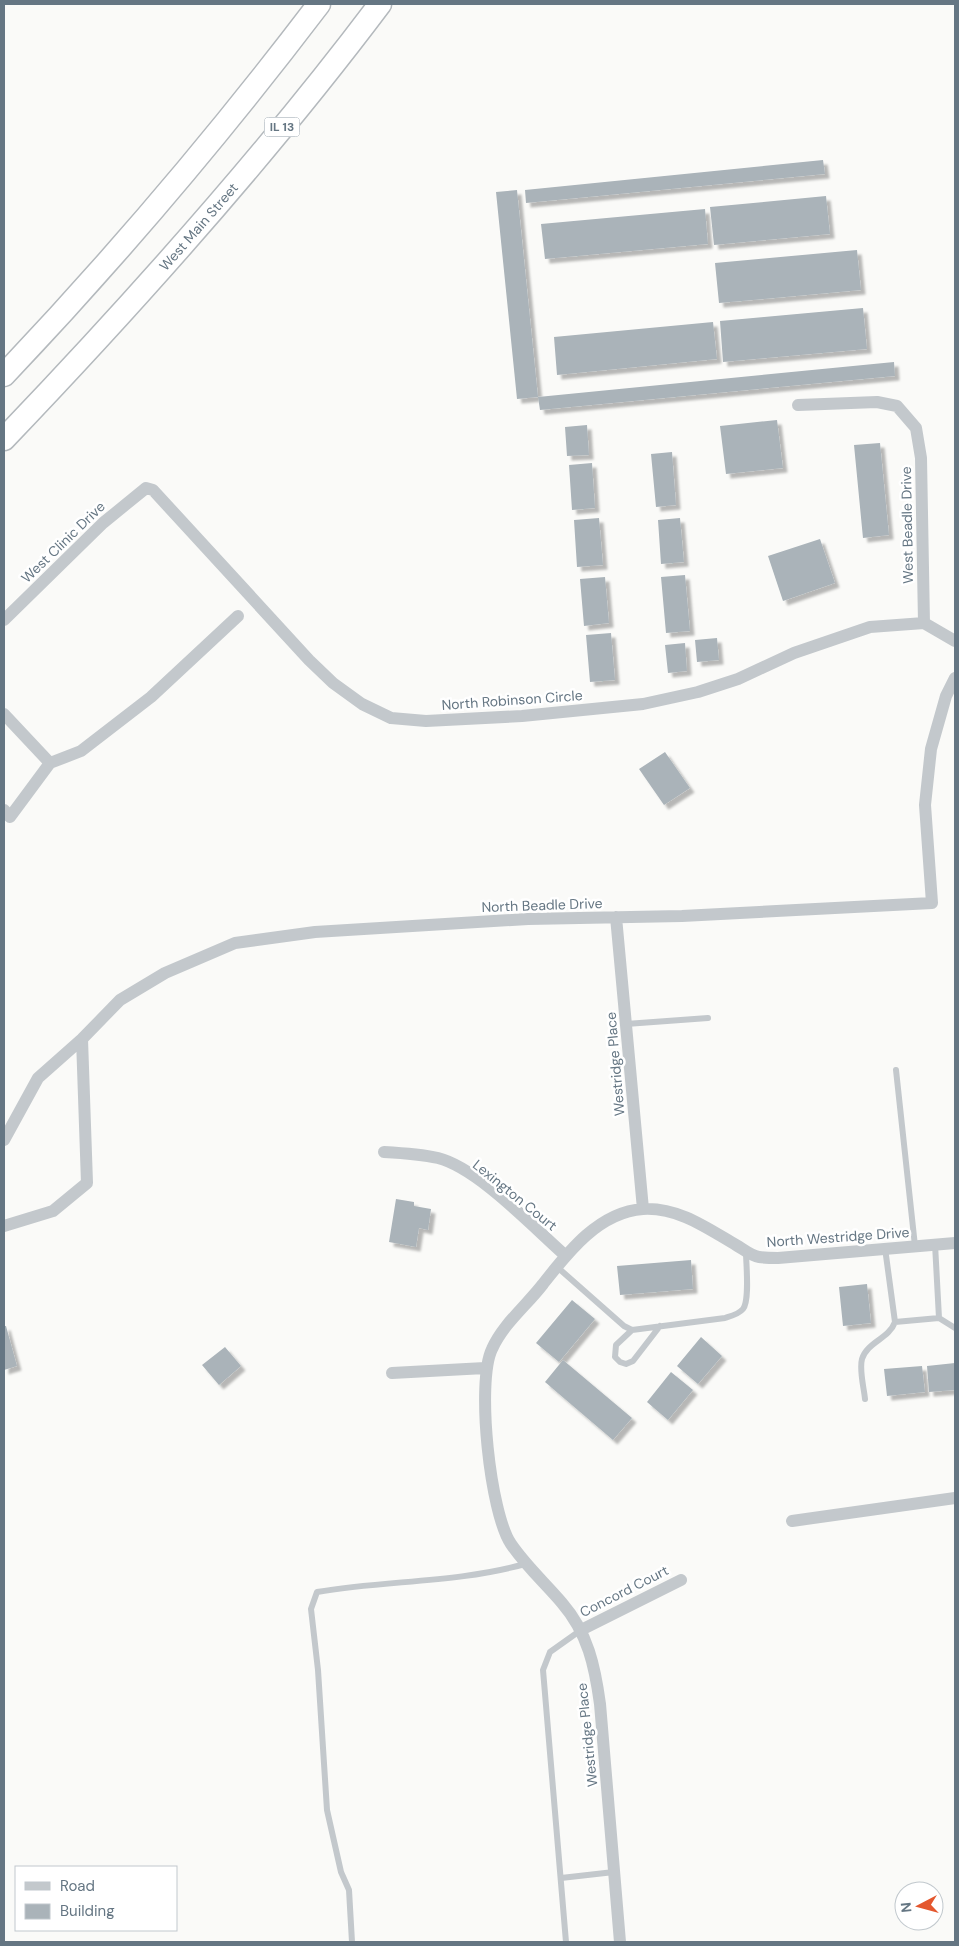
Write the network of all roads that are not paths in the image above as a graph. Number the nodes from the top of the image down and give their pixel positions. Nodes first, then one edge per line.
1 (319, 4) edge
2 (380, 4) edge
3 (4, 375) edge
4 (798, 405) dead end
5 (4, 439) edge
6 (146, 488) joint
7 (238, 616) dead end
8 (4, 620) edge
9 (924, 623) junction
10 (955, 641) edge
11 (955, 678) edge
12 (4, 714) edge
13 (50, 762) junction
14 (4, 810) edge
15 (616, 917) junction
16 (708, 1018) dead end
17 (626, 1024) junction
18 (82, 1039) junction
19 (896, 1070) dead end
20 (4, 1140) edge
21 (384, 1152) dead end
22 (643, 1209) junction
23 (4, 1226) edge
24 (955, 1242) edge
25 (934, 1244) junction
26 (915, 1246) junction
27 (885, 1248) junction
28 (746, 1251) junction
29 (566, 1256) junction
30 (556, 1266) junction
31 (939, 1318) junction
32 (895, 1322) junction
33 (660, 1326) junction
34 (955, 1328) edge
35 (632, 1330) junction
36 (485, 1368) junction
37 (392, 1373) dead end
38 (865, 1399) dead end
39 (955, 1498) edge
40 (792, 1521) dead end
41 (515, 1550) joint
42 (525, 1564) junction
43 (681, 1580) dead end
44 (581, 1630) junction
45 (614, 1872) junction
46 (561, 1878) junction
47 (352, 1942) edge
48 (566, 1942) edge
49 (620, 1942) edge

1 - 3 highway
2 - 5 highway, West Main Street / IL 13
4 - 9 street, West Beadle Drive
6 - 8 street, West Clinic Drive
6 - 9 street, North Robinson Circle
7 - 13 street
9 - 10 street
11 - 15 street, North Beadle Drive
12 - 13 street
13 - 14 street
15 - 17 street, Westridge Place
15 - 18 street, North Beadle Drive
16 - 17 lane
17 - 22 street, Westridge Place
18 - 20 street, North Beadle Drive
18 - 23 street
19 - 26 lane
21 - 29 street, Lexington Court
22 - 28 street, North Westridge Drive
22 - 29 street, North Westridge Drive
24 - 25 street, North Westridge Drive
25 - 26 street, North Westridge Drive
25 - 31 lane
26 - 27 street, North Westridge Drive
27 - 28 street, North Westridge Drive
27 - 32 lane
28 - 33 lane
29 - 30 street, North Westridge Drive
30 - 35 lane
30 - 36 street, North Westridge Drive
31 - 32 lane
31 - 34 lane
32 - 38 lane
33 - 35 lane
33 - 35 lane
36 - 37 street
36 - 41 street, North Westridge Drive
39 - 40 street
41 - 42 street, Westridge Place
42 - 44 street, Westridge Place
42 - 47 lane
43 - 44 street, Concord Court
44 - 45 street, Westridge Place
44 - 46 lane
45 - 46 lane
45 - 49 street, Westridge Place
46 - 48 lane

